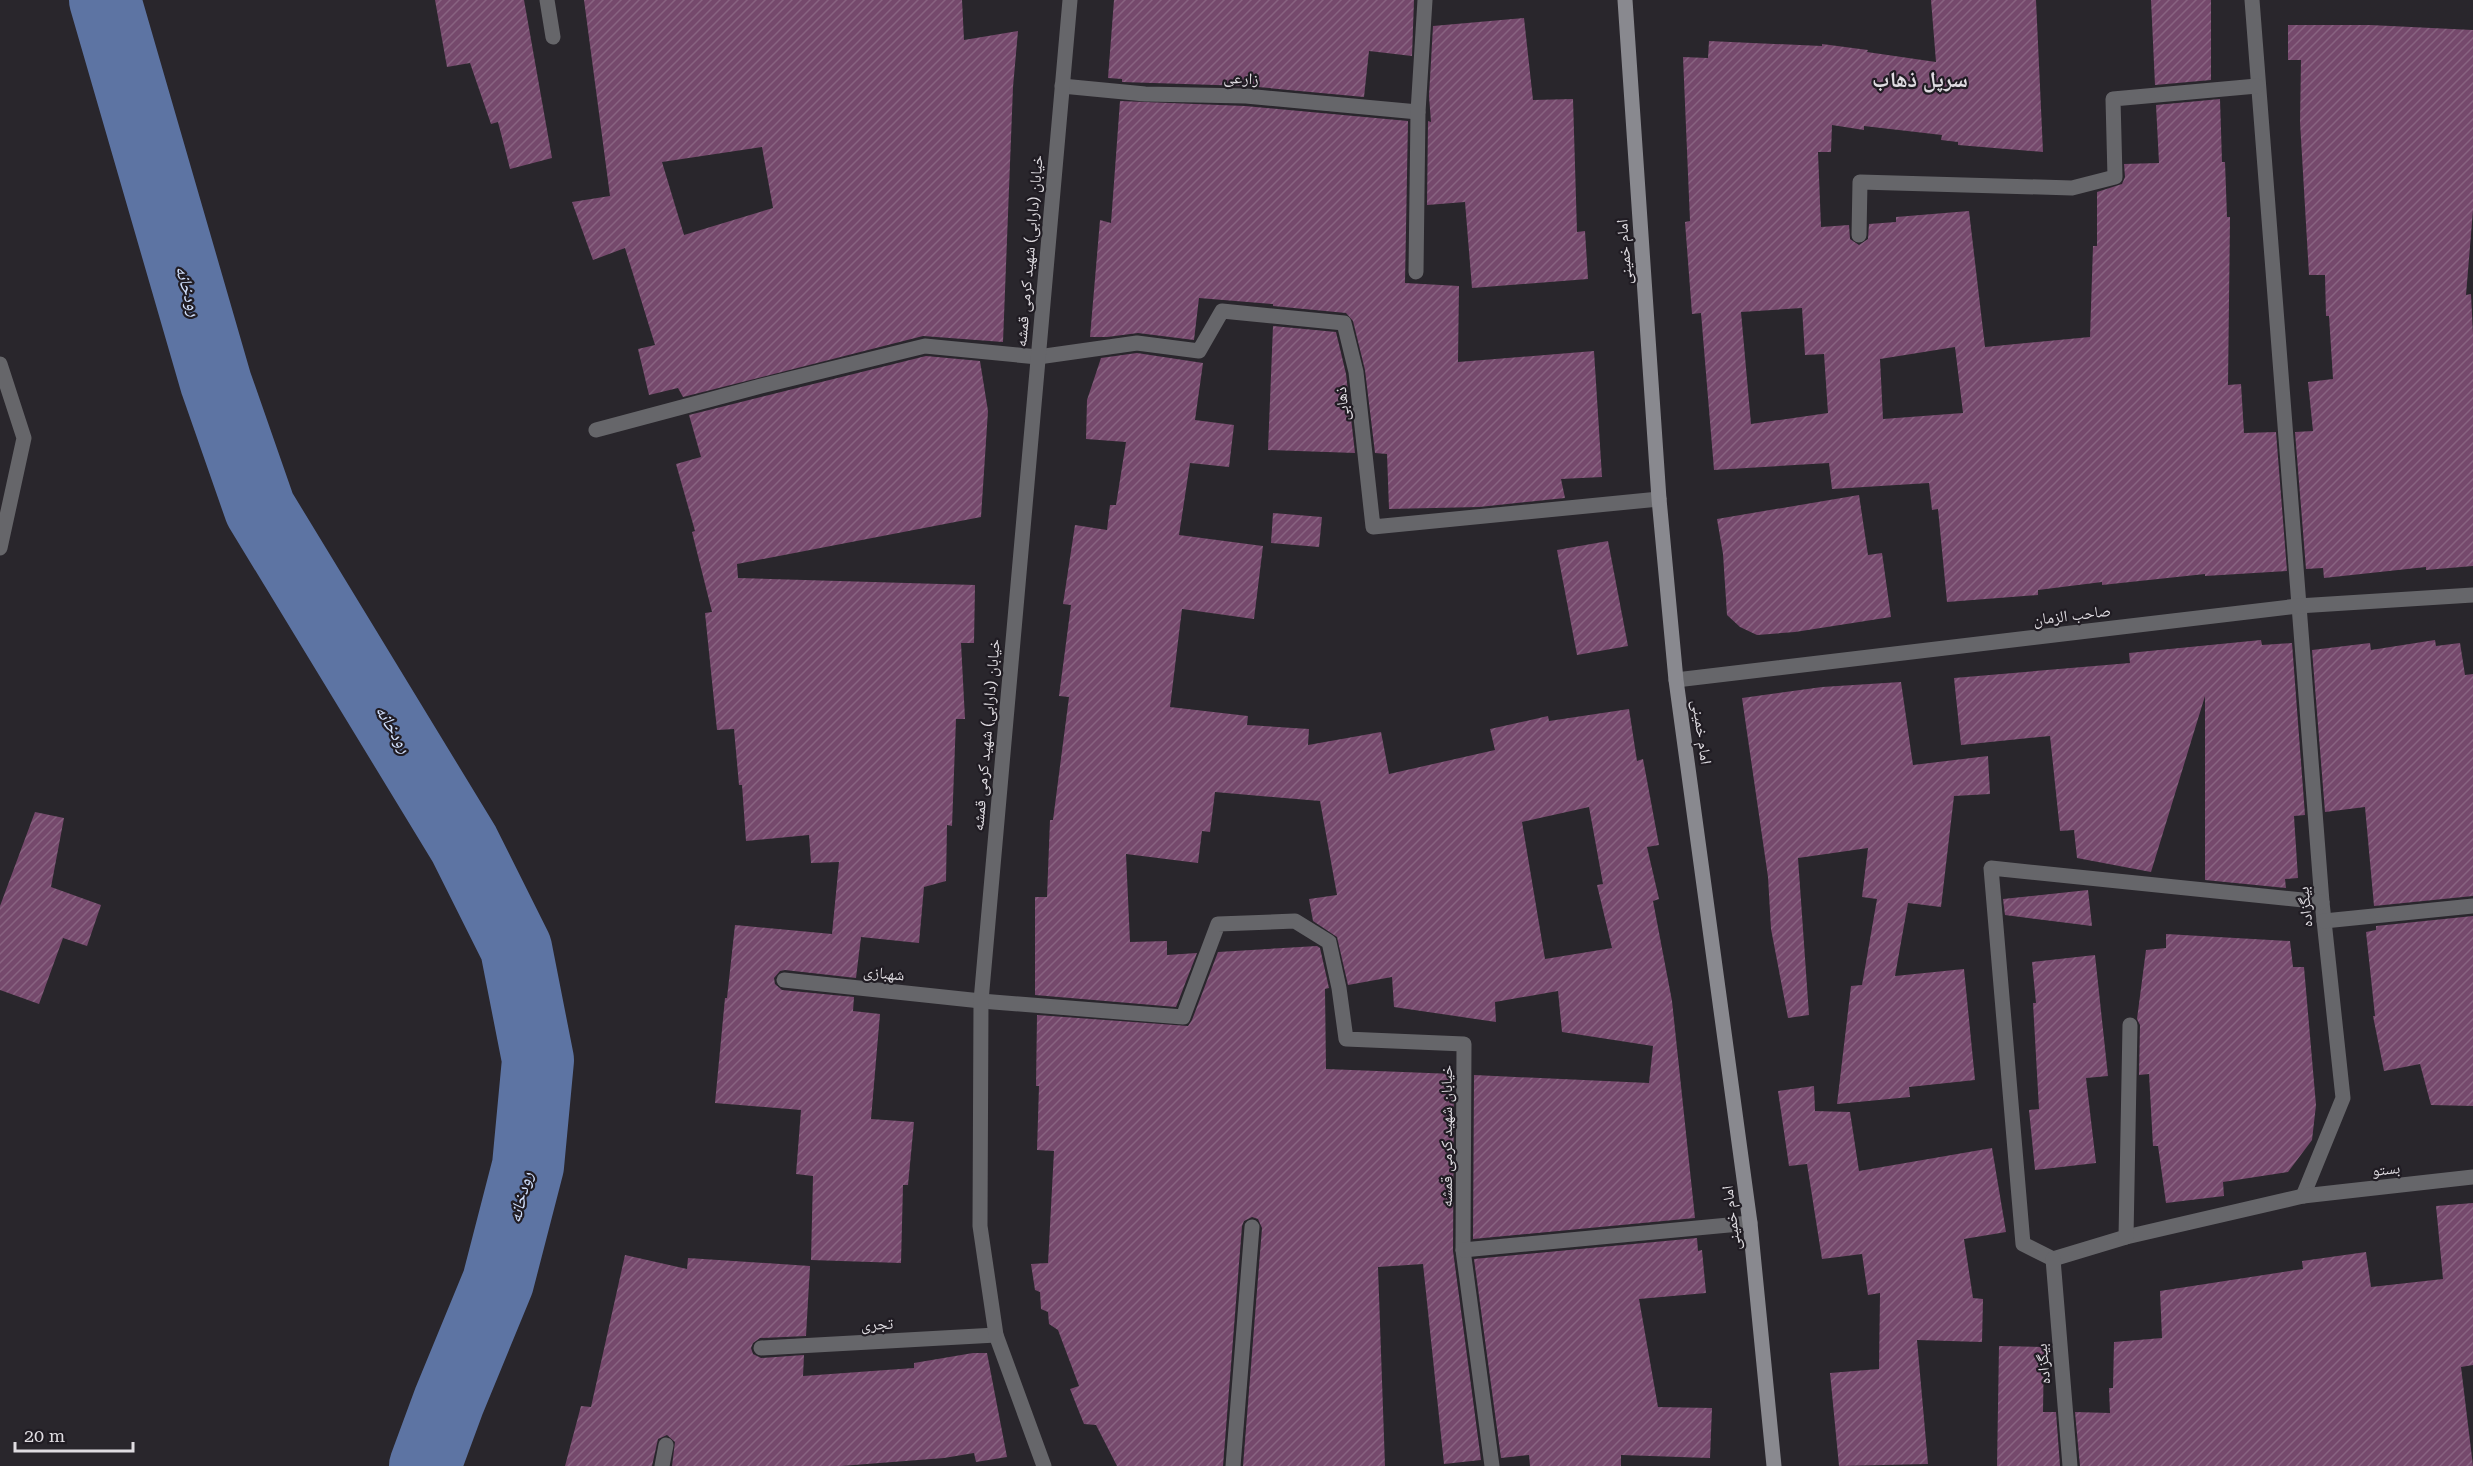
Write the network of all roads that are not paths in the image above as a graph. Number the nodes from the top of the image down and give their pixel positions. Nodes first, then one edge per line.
1 (547, 0) edge
2 (1070, 0) edge
3 (1425, 0) edge
4 (1625, 0) edge
5 (2252, 0) edge
6 (553, 37) dead end
7 (1062, 86) junction
8 (2257, 86) junction
9 (1418, 112) junction
10 (1860, 235) dead end
11 (1416, 272) dead end
12 (1038, 357) junction
13 (0, 364) edge
14 (596, 430) dead end
15 (1659, 499) junction
16 (0, 548) edge
17 (2473, 595) edge
18 (2298, 606) junction
19 (1676, 680) junction
20 (2322, 902) junction
21 (2473, 906) edge
22 (2324, 921) junction
23 (784, 980) dead end
24 (981, 1001) junction
25 (2130, 1025) dead end
26 (2473, 1177) edge
27 (2303, 1196) junction
28 (1750, 1223) junction
29 (1252, 1227) dead end
30 (2126, 1237) junction
31 (1463, 1250) junction
32 (2053, 1259) junction
33 (996, 1335) junction
34 (761, 1348) dead end
35 (666, 1444) dead end
36 (663, 1466) edge
37 (1044, 1466) edge
38 (1233, 1466) edge
39 (1492, 1466) edge
40 (1774, 1466) edge
41 (2070, 1466) edge

1 - 6 street
2 - 7 street, خیابان (دارابی) شهید کرمی قمشه
3 - 9 street
4 - 15 main road, امام خمینی
5 - 8 street, بیگزاده
7 - 9 street, زارعی
7 - 12 street, خیابان (دارابی) شهید کرمی قمشه
8 - 10 street
8 - 18 street, بیگزاده
9 - 11 street
12 - 14 street
12 - 15 street, ذهابی
12 - 24 street, خیابان (دارابی) شهید کرمی قمشه
13 - 16 street
15 - 19 main road, امام خمینی
17 - 18 street, صاحب الزمان
18 - 19 street, صاحب الزمان
18 - 20 street, بیگزاده
19 - 28 main road, امام خمینی
20 - 22 street, بیگزاده
20 - 32 street
21 - 22 street
22 - 27 street, بیگزاده
23 - 24 street, شهبازی
24 - 31 street, خیابان شهید کرمی قمشه
24 - 33 street, خیابان (دارابی) شهید کرمی قمشه
25 - 30 street
26 - 27 street, بستو
27 - 30 street, بستو
28 - 31 street
28 - 40 main road, امام خمینی
29 - 38 street
30 - 32 street, بستو
31 - 39 street, خیابان شهید کرمی قمشه
32 - 41 street, بیگزاده
33 - 34 street, تجری
33 - 37 street, خیابان (دارابی) شهید کرمی قمشه
35 - 36 street

